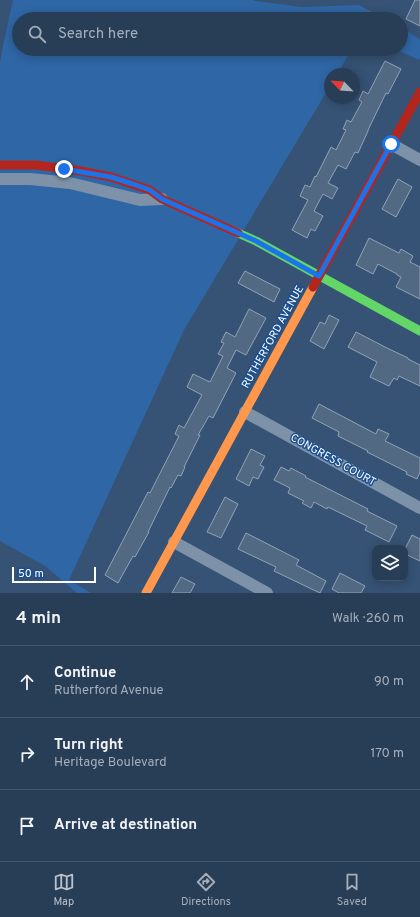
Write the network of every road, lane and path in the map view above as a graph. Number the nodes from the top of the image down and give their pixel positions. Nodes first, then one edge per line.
1 (420, 92) edge
2 (391, 144) junction
3 (420, 160) edge
4 (0, 165) edge
5 (0, 179) edge
6 (162, 199) junction
7 (319, 276) junction
8 (420, 331) edge
9 (245, 412) junction
10 (420, 508) edge
11 (174, 542) junction
12 (146, 593) edge
13 (267, 593) edge

1 - 2 street, RUTHERFORD AVENUE
2 - 3 street
2 - 7 street, RUTHERFORD AVENUE
4 - 6 street
5 - 6 street
6 - 7 street
7 - 8 street
7 - 9 street, RUTHERFORD AVENUE
9 - 10 street, CONGRESS COURT
9 - 11 street, RUTHERFORD AVENUE
11 - 12 street, RUTHERFORD AVENUE
11 - 13 street

